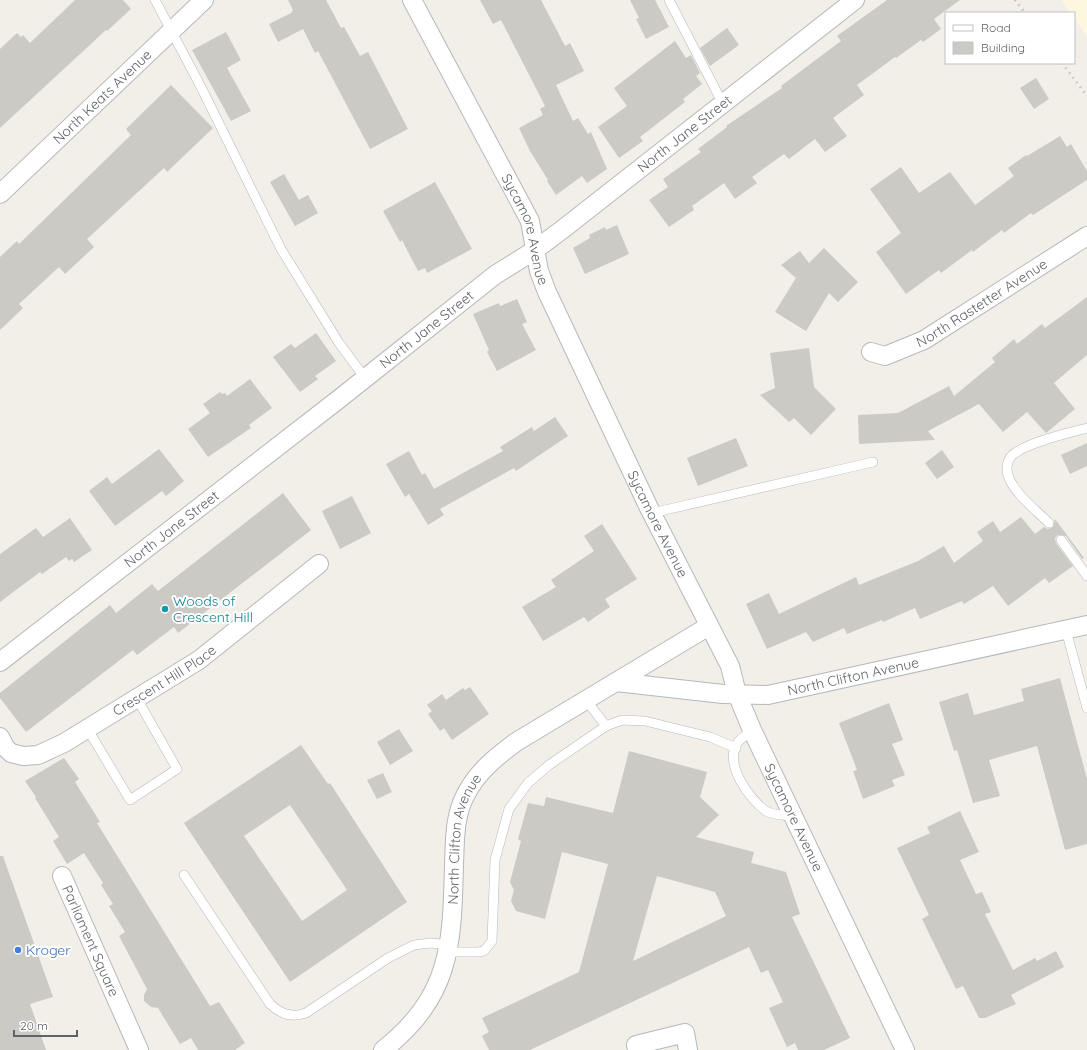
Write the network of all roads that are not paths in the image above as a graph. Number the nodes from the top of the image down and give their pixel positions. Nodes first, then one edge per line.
1 (155, 0) edge
2 (204, 0) edge
3 (412, 0) edge
4 (669, 0) edge
5 (855, 0) edge
6 (171, 31) junction
7 (723, 104) junction
8 (0, 194) edge
9 (1087, 236) edge
10 (535, 250) junction
11 (871, 352) dead end
12 (365, 378) junction
13 (1087, 428) edge
14 (873, 462) dead end
15 (652, 514) junction
16 (1049, 523) dead end
17 (1061, 540) dead end
18 (319, 564) dead end
19 (1087, 576) edge
20 (1087, 625) edge
21 (709, 626) junction
22 (1066, 630) junction
23 (0, 662) edge
24 (616, 682) junction
25 (737, 694) junction
26 (136, 697) junction
27 (586, 700) junction
28 (1087, 708) edge
29 (606, 726) junction
30 (87, 728) junction
31 (752, 730) junction
32 (0, 737) edge
33 (736, 748) junction
34 (793, 817) junction
35 (184, 875) dead end
36 (62, 876) dead end
37 (449, 949) junction
38 (139, 1050) edge
39 (383, 1050) edge
40 (637, 1050) edge
41 (688, 1050) edge
42 (905, 1050) edge

1 - 6 lane
2 - 6 street, North Keats Avenue
3 - 10 street, Sycamore Avenue
4 - 7 lane
5 - 7 street, North Jane Street
6 - 8 street, North Keats Avenue
6 - 12 lane
7 - 10 street, North Jane Street
9 - 11 street, North Rastetter Avenue
10 - 12 street, North Jane Street
10 - 15 street, Sycamore Avenue
12 - 23 street, North Jane Street
13 - 16 lane
14 - 15 lane
15 - 21 street, Sycamore Avenue
17 - 19 lane
18 - 26 street, Crescent Hill Place
20 - 22 street, North Clifton Avenue
21 - 24 street, North Clifton Avenue
21 - 25 street, Sycamore Avenue
22 - 25 street, North Clifton Avenue
22 - 28 lane
24 - 25 street, North Clifton Avenue
24 - 27 street, North Clifton Avenue
25 - 31 street, Sycamore Avenue
26 - 30 street, Crescent Hill Place
26 - 30 lane
27 - 29 lane
27 - 37 street, North Clifton Avenue
29 - 33 lane
29 - 37 lane
30 - 32 street, Crescent Hill Place
31 - 33 lane
31 - 34 street, Sycamore Avenue
33 - 34 lane
34 - 42 street, Sycamore Avenue
35 - 37 lane
36 - 38 street, Parliament Square
37 - 39 street, North Clifton Avenue
40 - 41 street

